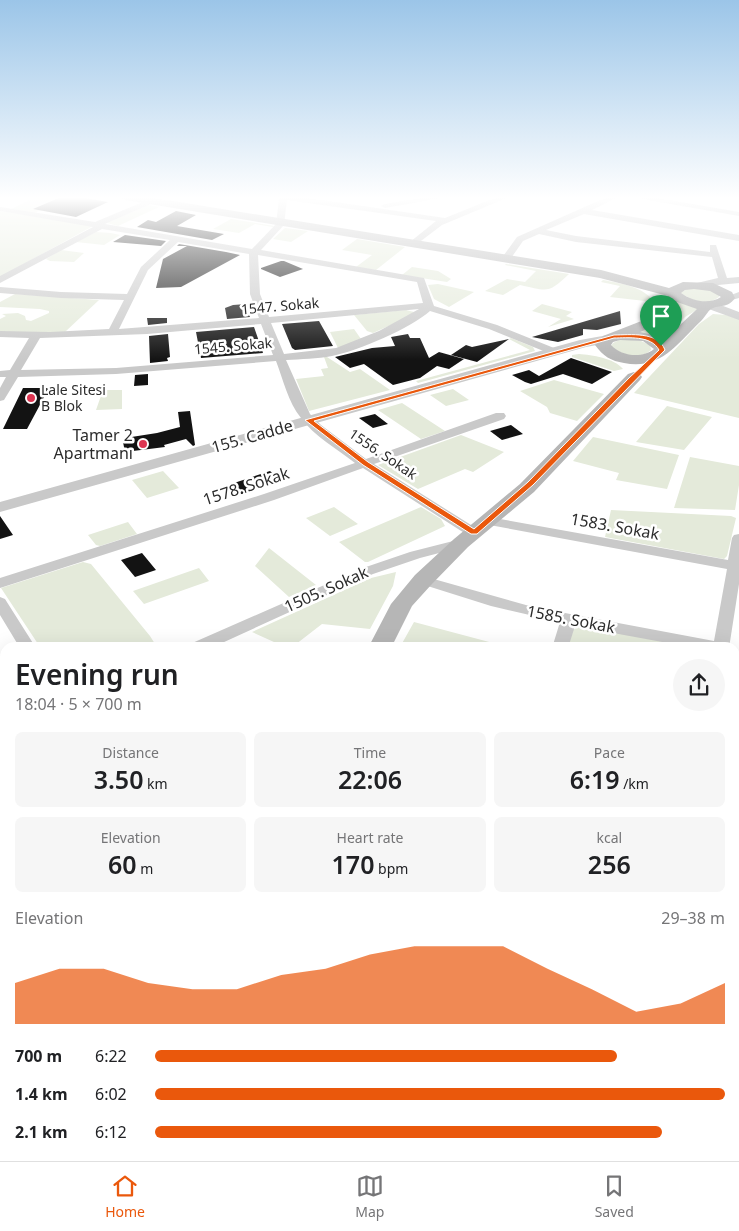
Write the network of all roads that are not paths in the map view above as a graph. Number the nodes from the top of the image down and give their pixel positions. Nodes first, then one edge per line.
1 (51, 251) edge
2 (163, 251) edge
3 (244, 251) edge
4 (455, 251) edge
5 (511, 251) edge
6 (682, 251) edge
7 (714, 251) edge
8 (254, 253) junction
9 (715, 255) junction
10 (506, 260) junction
11 (601, 274) junction
12 (0, 280) edge
13 (723, 280) junction
14 (739, 280) edge
15 (697, 285) junction
16 (0, 290) edge
17 (675, 295) junction
18 (129, 297) junction
19 (731, 297) edge
20 (709, 305) junction
21 (429, 306) junction
22 (739, 309) edge
23 (739, 316) edge
24 (265, 321) junction
25 (112, 333) junction
26 (0, 334) edge
27 (36, 336) junction
28 (613, 346) junction
29 (559, 352) junction
30 (659, 353) junction
31 (280, 358) junction
32 (0, 374) edge
33 (14, 374) junction
34 (634, 377) junction
35 (0, 398) edge
36 (500, 416) dead end
37 (309, 420) junction
38 (366, 464) junction
39 (0, 507) edge
40 (475, 532) junction
41 (739, 538) edge
42 (734, 566) junction
43 (423, 580) junction
44 (0, 583) edge
45 (0, 602) edge
46 (569, 619) junction
47 (24, 642) edge
48 (209, 642) edge
49 (382, 642) edge
50 (562, 642) edge
51 (694, 642) edge
52 (722, 642) edge

1 - 12 street
2 - 18 street
3 - 8 street
4 - 10 main road
5 - 10 street
6 - 9 street
7 - 9 street
8 - 21 street
8 - 24 street, 1556. Sokak
9 - 13 street
10 - 11 main road
11 - 15 main road
11 - 17 main road
13 - 14 street
13 - 15 street
15 - 17 main road
15 - 19 main road
16 - 18 street
17 - 20 main road
17 - 28 main road
18 - 25 street
19 - 20 main road
19 - 22 street
20 - 23 street
20 - 30 main road
21 - 24 street, 1547. Sokak
21 - 29 street, 1547. Sokak
21 - 31 street, 1545. Sokak
24 - 25 street, 1547. Sokak
24 - 31 street, 1556. Sokak
25 - 27 street, 1547. Sokak
26 - 27 street, 1547. Sokak
27 - 33 street
28 - 29 street, 155. Cadde
28 - 30 main road
28 - 30 main road
28 - 34 main road
29 - 37 street, 155. Cadde
30 - 34 main road
31 - 33 street, 1545. Sokak
31 - 37 street, 1556. Sokak
32 - 33 street, 1545. Sokak
33 - 35 street
34 - 40 main road
36 - 38 street, 1578. Sokak
37 - 38 street, 1556. Sokak
37 - 39 street, 155. Cadde
38 - 40 street, 1556. Sokak
38 - 44 street, 1578. Sokak
40 - 42 street, 1583. Sokak
40 - 43 main road
40 - 48 street, 1505. Sokak
41 - 42 street
42 - 52 street
43 - 46 street, 1585. Sokak
43 - 49 main road
45 - 47 street
46 - 50 street
46 - 51 street, 1585. Sokak

